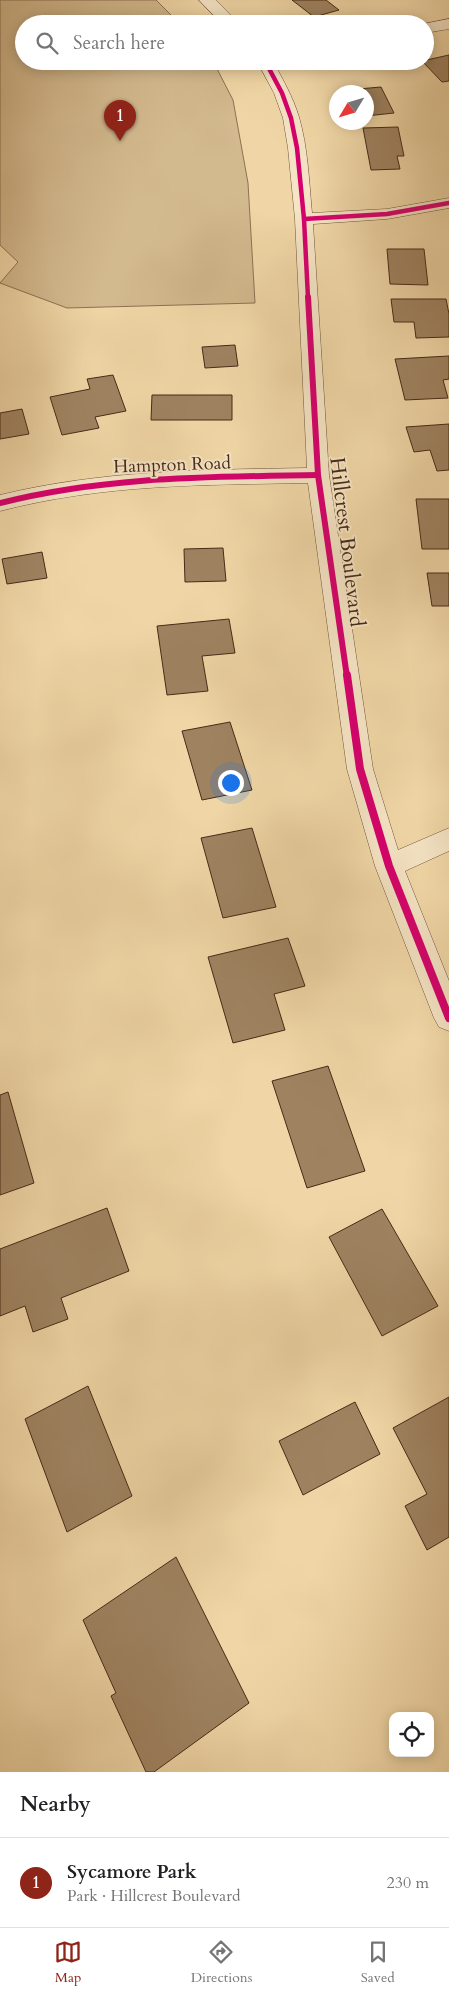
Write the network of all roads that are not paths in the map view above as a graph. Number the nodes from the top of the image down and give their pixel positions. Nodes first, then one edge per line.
1 (207, 0) edge
2 (223, 15) edge
3 (449, 24) edge
4 (434, 26) edge
5 (270, 70) edge
6 (449, 203) edge
7 (304, 219) junction
8 (318, 475) junction
9 (0, 503) edge
10 (449, 839) edge
11 (389, 866) junction
12 (449, 1018) edge

1 - 2 street
3 - 4 street
5 - 7 street, Hillcrest Boulevard
6 - 7 street
7 - 8 street, Hillcrest Boulevard
8 - 9 street, Hampton Road
8 - 11 street, Hillcrest Boulevard
10 - 11 street
11 - 12 street, Hillcrest Boulevard

